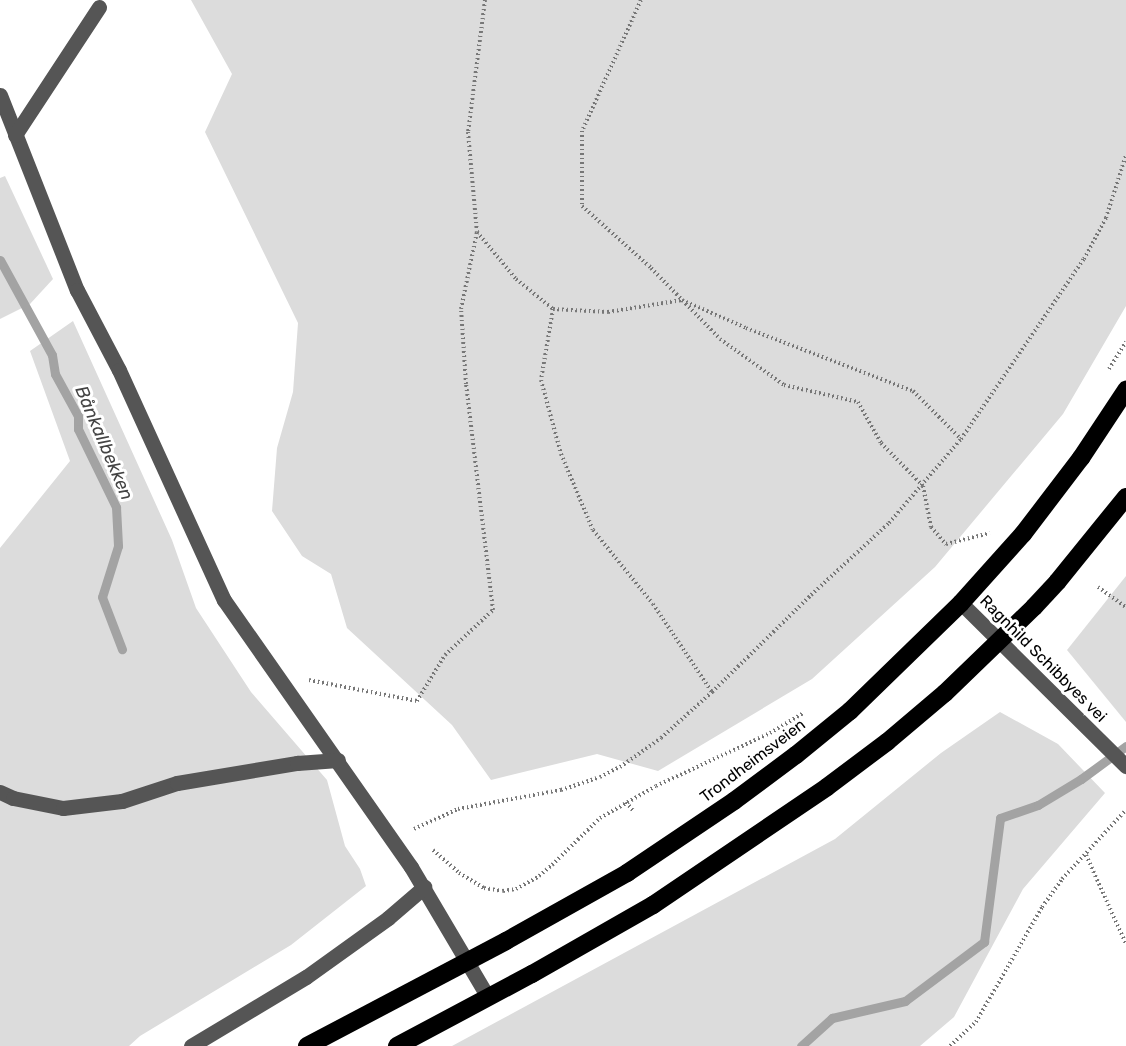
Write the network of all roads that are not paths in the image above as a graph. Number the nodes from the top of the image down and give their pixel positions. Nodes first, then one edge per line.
1 (99, 7) dead end
2 (0, 99) edge
3 (15, 135) junction
4 (1126, 390) edge
5 (1126, 497) edge
6 (961, 603) junction
7 (999, 641) junction
8 (338, 760) junction
9 (1126, 766) edge
10 (0, 792) edge
11 (424, 887) junction
12 (468, 962) junction
13 (488, 997) junction
14 (190, 1046) edge
15 (307, 1046) edge
16 (397, 1046) edge

1 - 3 street
2 - 3 street
3 - 8 street
4 - 6 highway, Trondheimsveien
5 - 7 highway
6 - 7 street, Ragnhild Schibbyes vei
6 - 12 highway, Trondheimsveien
7 - 9 street, Ragnhild Schibbyes vei
7 - 13 highway
8 - 10 street
8 - 11 street
11 - 12 street
11 - 14 street
12 - 13 street
12 - 15 highway, Trondheimsveien
13 - 16 highway

